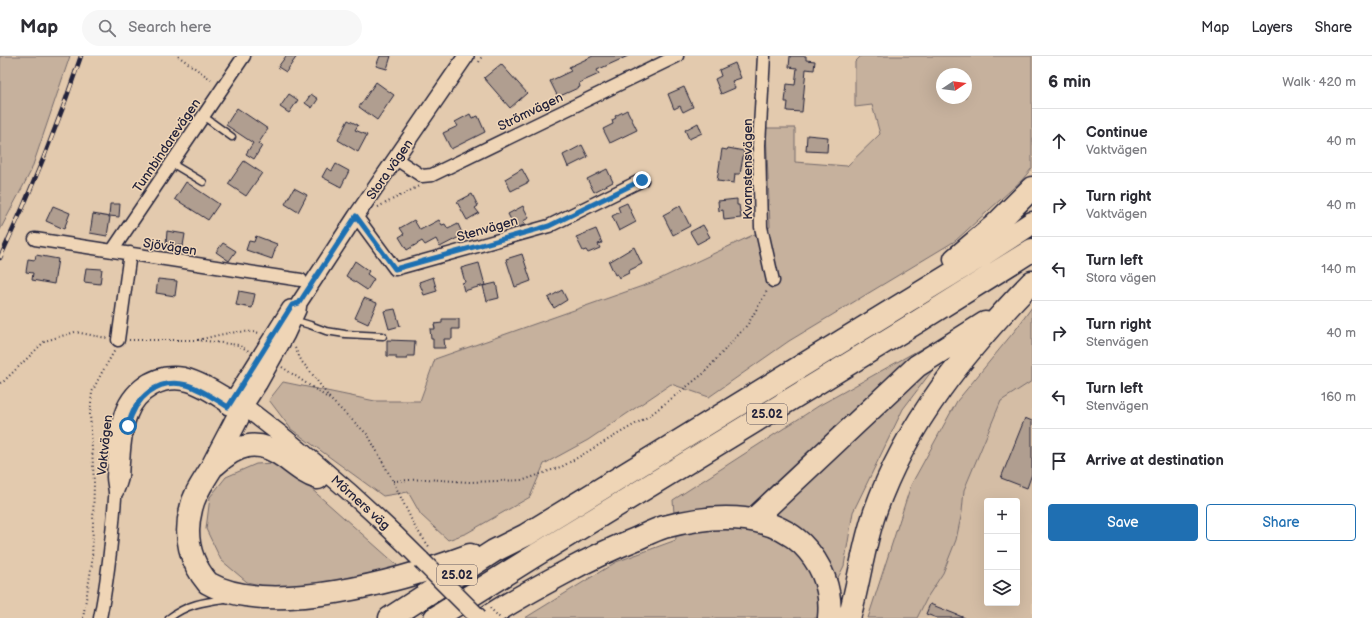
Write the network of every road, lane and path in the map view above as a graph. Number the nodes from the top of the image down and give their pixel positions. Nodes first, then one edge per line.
1 (178, 56) edge
2 (244, 56) edge
3 (466, 56) edge
4 (677, 56) edge
5 (764, 56) edge
6 (223, 87) junction
7 (203, 116) junction
8 (232, 137) dead end
9 (396, 159) junction
10 (172, 163) junction
11 (432, 175) junction
12 (642, 180) dead end
13 (203, 182) dead end
14 (1032, 188) edge
15 (372, 211) dead end
16 (356, 216) junction
17 (1032, 223) edge
18 (36, 238) dead end
19 (1032, 250) edge
20 (112, 251) junction
21 (130, 254) junction
22 (301, 280) dead end
23 (773, 281) joint
24 (1032, 282) edge
25 (299, 303) junction
26 (1003, 312) junction
27 (886, 315) junction
28 (293, 320) junction
29 (382, 336) dead end
30 (118, 340) junction
31 (294, 344) dead end
32 (250, 351) dead end
33 (277, 364) dead end
34 (0, 383) edge
35 (331, 400) junction
36 (236, 407) junction
37 (210, 470) junction
38 (318, 478) junction
39 (393, 481) junction
40 (753, 520) junction
41 (526, 535) junction
42 (422, 558) junction
43 (225, 599) junction
44 (83, 618) edge
45 (100, 618) edge
46 (169, 618) edge
47 (390, 618) edge
48 (435, 618) edge
49 (465, 618) edge
50 (479, 618) edge
51 (486, 618) edge
52 (829, 618) edge
53 (849, 618) edge

1 - 6 path
2 - 6 street, Tunnbindarevägen
3 - 9 street, Stora vägen
4 - 11 street, Strömvägen
5 - 23 street, Kvarnstensvägen
6 - 7 street, Tunnbindarevägen
7 - 8 lane
7 - 10 street, Tunnbindarevägen
9 - 11 street
9 - 16 street, Stora vägen
10 - 13 lane
10 - 20 street, Tunnbindarevägen
11 - 15 path
12 - 16 street, Stenvägen
14 - 27 highway
16 - 25 street, Stora vägen
17 - 27 highway, 25.02
18 - 20 street, Sjövägen
19 - 48 highway, 25.02
20 - 21 street, Sjövägen
21 - 22 street, Sjövägen
21 - 30 street
23 - 39 path
24 - 26 highway
25 - 28 street, Stora vägen
25 - 36 street, Stora vägen
26 - 40 highway
26 - 53 highway
27 - 41 highway, 25.02
28 - 29 lane
28 - 36 street, Stora vägen
30 - 32 path
30 - 34 path
30 - 44 path
31 - 35 path
33 - 35 path
35 - 39 path
36 - 37 highway
36 - 38 main road, Mörners väg
36 - 42 main road, Mörners väg
36 - 45 street, Vaktvägen
37 - 38 highway
37 - 43 highway
38 - 42 main road, Mörners väg
39 - 42 path
40 - 51 highway
40 - 52 highway
41 - 43 highway
41 - 47 highway, 25.02
42 - 49 main road, Mörners väg
42 - 50 main road, Mörners väg, bridge
43 - 46 lane

